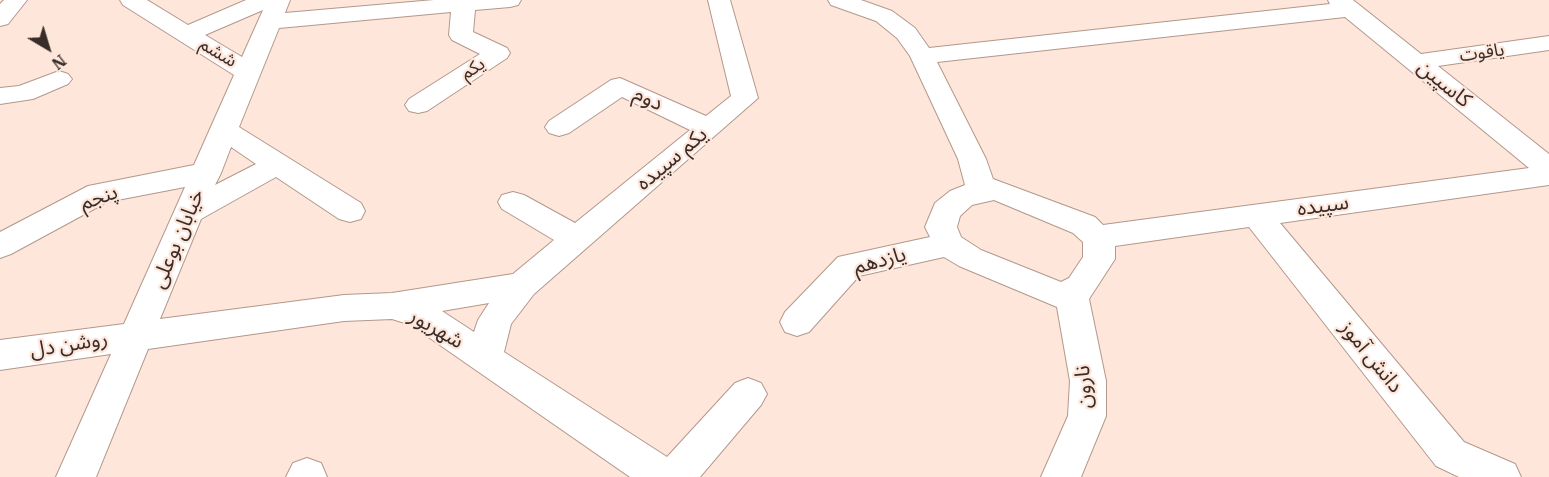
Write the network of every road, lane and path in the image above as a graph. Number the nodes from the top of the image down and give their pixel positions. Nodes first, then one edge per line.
1 (131, 0) edge
2 (510, 0) edge
3 (719, 0) edge
4 (839, 0) edge
5 (896, 0) edge
6 (464, 4) junction
7 (1344, 4) edge
8 (271, 7) edge
9 (906, 33) junction
10 (187, 34) junction
11 (1549, 43) edge
12 (922, 56) junction
13 (1416, 62) junction
14 (248, 72) junction
15 (59, 79) dead end
16 (0, 96) edge
17 (418, 105) dead end
18 (559, 127) dead end
19 (709, 128) junction
20 (224, 130) junction
21 (278, 164) junction
22 (1549, 169) edge
23 (206, 173) junction
24 (1549, 175) edge
25 (997, 190) junction
26 (513, 202) dead end
27 (350, 211) dead end
28 (189, 212) junction
29 (1257, 215) junction
30 (1097, 237) junction
31 (577, 239) junction
32 (949, 244) junction
33 (0, 246) edge
34 (522, 285) junction
35 (1071, 294) junction
36 (392, 306) junction
37 (797, 322) dead end
38 (137, 335) junction
39 (0, 355) edge
40 (485, 358) junction
41 (748, 394) dead end
42 (1449, 465) edge
43 (76, 477) edge
44 (663, 477) edge
45 (675, 477) edge
46 (1061, 477) edge
47 (1501, 477) edge

1 - 10 street, ششم
2 - 6 street
3 - 19 street, یکم سپیده
4 - 9 street
5 - 9 street
6 - 8 street
6 - 17 street, یکم
7 - 12 street
7 - 13 street, کاسپین
8 - 10 street, ششم
8 - 14 street, خیابان بوعلی
9 - 12 street
10 - 14 street, ششم
11 - 13 street, یاقوت
12 - 25 street
13 - 22 street, کاسپین
14 - 20 street, خیابان بوعلی
15 - 16 street
18 - 19 street, دوم
19 - 31 street, یکم سپیده
20 - 21 street
20 - 23 street, خیابان بوعلی
21 - 27 street
21 - 28 street
23 - 28 street, خیابان بوعلی
23 - 33 street, پنجم
24 - 29 street, سپیده
25 - 30 street
25 - 32 street
26 - 31 street
28 - 38 street, خیابان بوعلی
29 - 30 street, سپیده
29 - 42 street, دانش آموز
30 - 35 street
31 - 34 street, یکم سپیده
32 - 35 street
32 - 37 street, یازدهم
34 - 36 street
34 - 40 street, یکم سپیده
35 - 46 street, نارون
36 - 38 street, شهریور
36 - 40 street, شهریور
38 - 39 street, روشن دل
38 - 43 street, خیابان بوعلی
40 - 44 street, شهریور
41 - 45 street
42 - 47 street, دانش آموز

